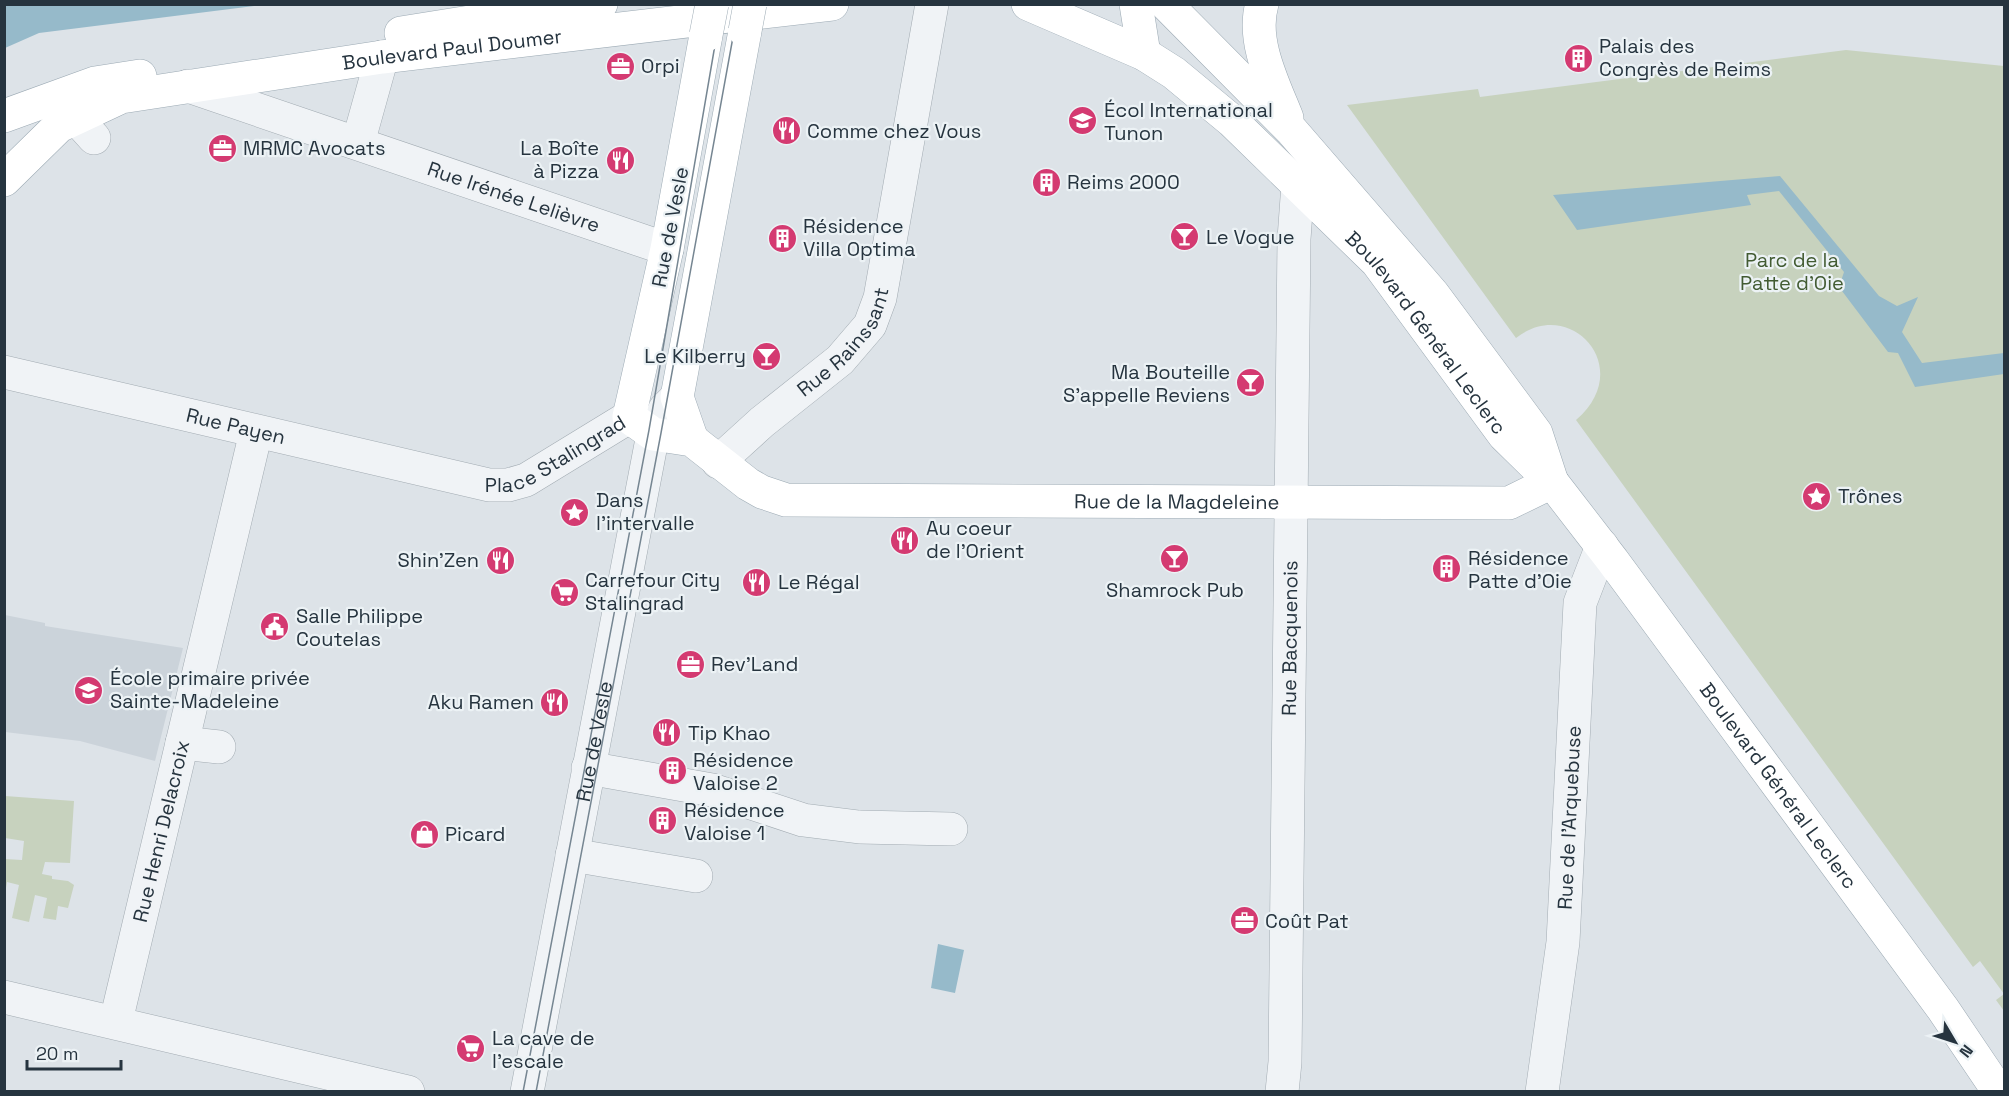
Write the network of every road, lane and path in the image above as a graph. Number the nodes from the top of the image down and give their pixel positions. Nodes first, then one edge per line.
1 (601, 4) edge
2 (832, 4) edge
3 (933, 4) edge
4 (1028, 4) edge
5 (1136, 4) edge
6 (1166, 4) edge
7 (1262, 4) edge
8 (747, 18) edge
9 (709, 20) edge
10 (1144, 54) junction
11 (382, 57) junction
12 (188, 86) junction
13 (8, 116) edge
14 (1292, 131) junction
15 (358, 143) junction
16 (4, 180) edge
17 (1298, 184) junction
18 (667, 249) junction
19 (4, 372) edge
20 (677, 397) junction
21 (641, 425) junction
22 (256, 432) junction
23 (693, 440) junction
24 (718, 462) junction
25 (466, 482) joint
26 (1552, 482) junction
27 (1291, 504) junction
28 (1602, 546) junction
29 (182, 743) junction
30 (219, 747) dead end
31 (588, 768) junction
32 (951, 829) dead end
33 (572, 855) junction
34 (696, 876) dead end
35 (4, 997) edge
36 (116, 1021) junction
37 (408, 1092) edge
38 (527, 1092) edge
39 (1282, 1092) edge
40 (1542, 1092) edge
41 (1999, 1092) edge

1 - 13 main road, Boulevard Paul Doumer
2 - 11 main road, Boulevard Paul Doumer
3 - 24 street, Rue Rainssant
4 - 10 main road, Boulevard Général Leclerc
5 - 10 main road
6 - 14 main road, Boulevard Général Leclerc
7 - 14 main road
8 - 20 main road, Rue de Vesle
9 - 18 main road, Rue de Vesle
10 - 17 main road, Boulevard Général Leclerc
11 - 12 main road, Boulevard Paul Doumer
11 - 15 street
12 - 15 street, Rue Irénée Lelièvre
12 - 16 main road, Boulevard Paul Doumer
14 - 26 main road, Boulevard Général Leclerc
15 - 18 street, Rue Irénée Lelièvre
17 - 26 main road, Boulevard Général Leclerc
17 - 27 street, Rue Bacquenois
18 - 21 main road, Rue de Vesle
19 - 22 street, Rue Payen
20 - 21 street, Rue de Vesle
20 - 23 main road
21 - 23 main road, Place Stalingrad
21 - 25 street, Place Stalingrad
21 - 31 street, Rue de Vesle
22 - 25 street, Rue Payen
22 - 29 street, Rue Henri Delacroix
23 - 24 main road
24 - 27 main road, Rue de la Magdeleine
26 - 27 main road, Rue de la Magdeleine
26 - 28 main road, Boulevard Général Leclerc
27 - 39 street, Rue Bacquenois
28 - 40 street, Rue de l'Arquebuse
28 - 41 main road, Boulevard Général Leclerc
29 - 30 street
29 - 36 street, Rue Henri Delacroix
31 - 32 street
31 - 33 street, Rue de Vesle
33 - 34 street
33 - 38 street, Rue de Vesle
35 - 36 street
36 - 37 street

